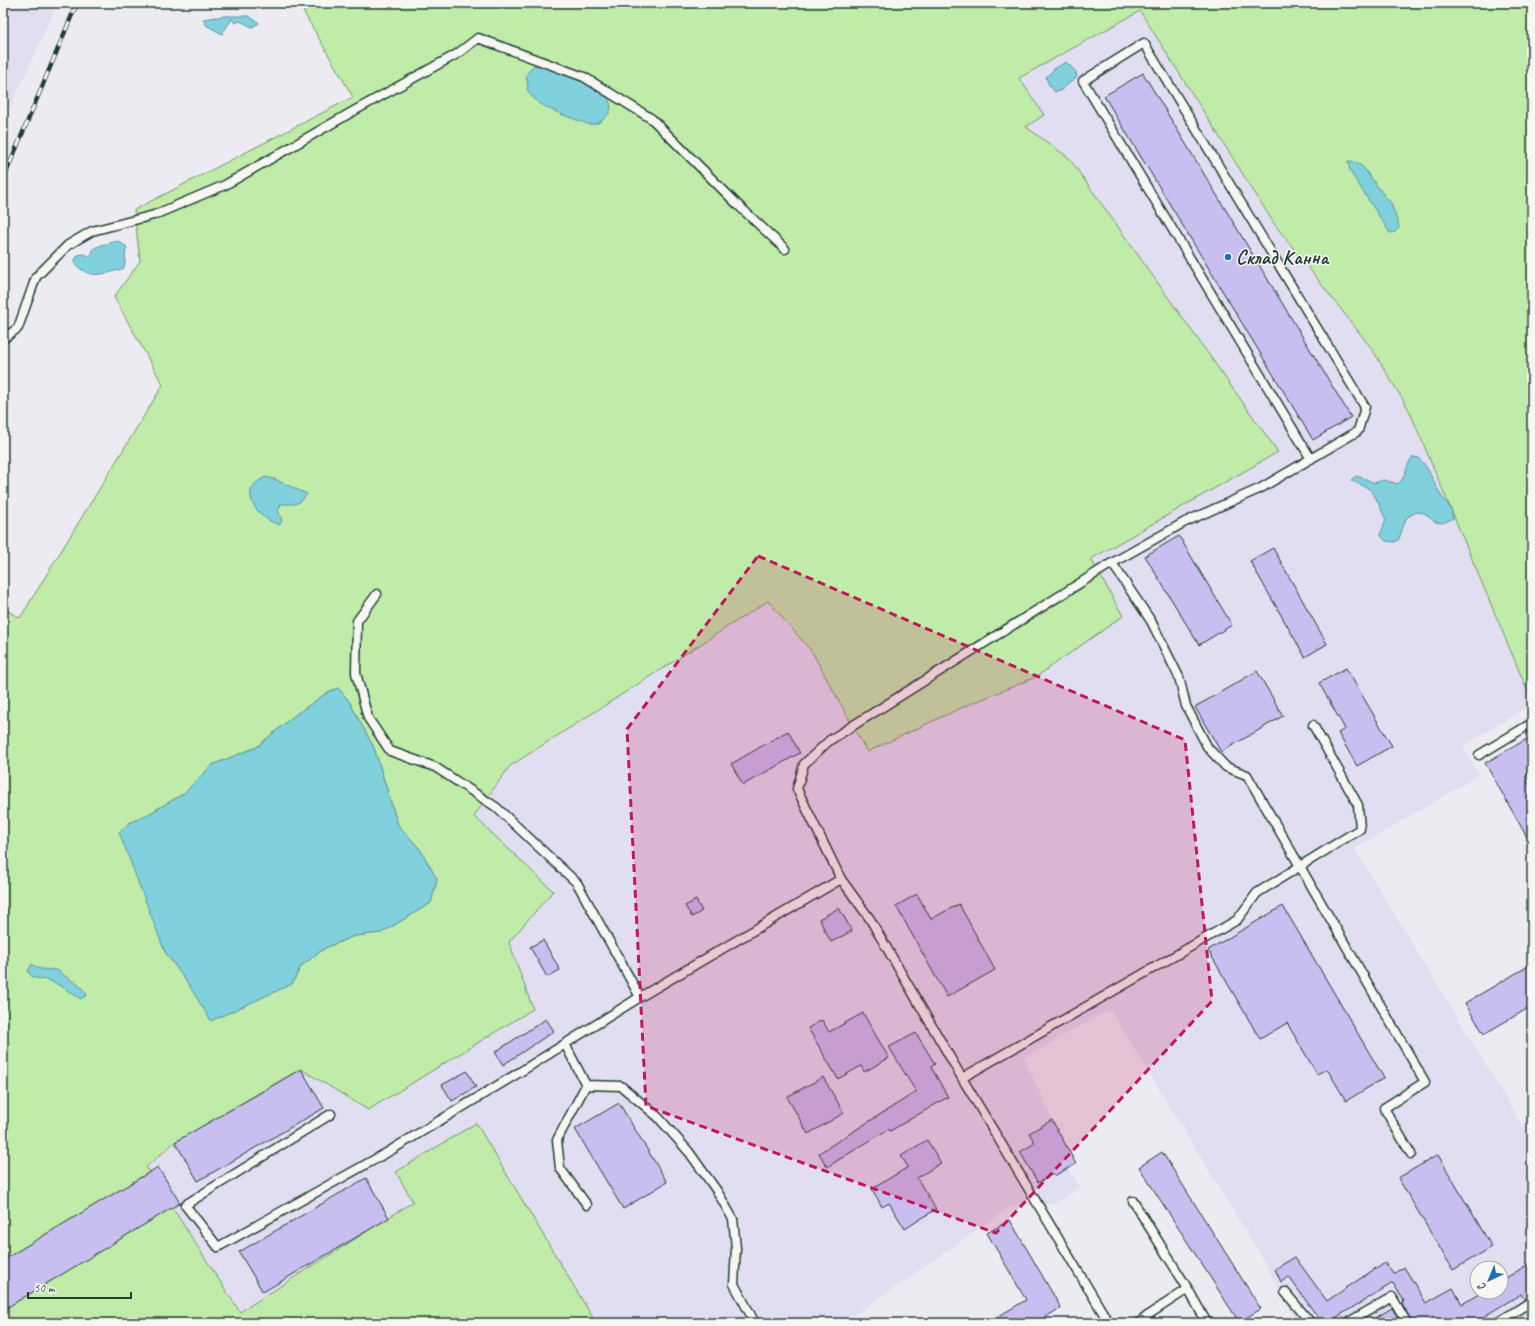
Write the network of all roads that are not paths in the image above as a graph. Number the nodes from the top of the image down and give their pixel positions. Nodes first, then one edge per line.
1 (785, 249) dead end
2 (3, 339) edge
3 (1311, 459) junction
4 (1112, 564) junction
5 (377, 594) dead end
6 (1532, 723) edge
7 (1313, 726) dead end
8 (1479, 755) dead end
9 (1300, 868) junction
10 (841, 879) junction
11 (640, 997) junction
12 (565, 1044) junction
13 (962, 1078) junction
14 (586, 1085) junction
15 (331, 1114) dead end
16 (1411, 1154) dead end
17 (1133, 1201) dead end
18 (587, 1205) dead end
19 (1188, 1289) junction
20 (1285, 1292) dead end
21 (1532, 1301) edge
22 (755, 1323) edge
23 (1109, 1323) edge
24 (1139, 1323) edge
25 (1207, 1323) edge
26 (1310, 1323) edge
27 (1347, 1323) edge
28 (1408, 1323) edge
29 (1497, 1323) edge

1 - 2 lane
3 - 3 lane
3 - 4 lane
4 - 9 lane
4 - 10 lane
5 - 11 lane
6 - 8 lane
7 - 9 lane
9 - 13 lane
9 - 16 lane
10 - 11 lane
10 - 13 lane
11 - 12 lane
12 - 14 lane
12 - 15 lane
13 - 23 lane
14 - 18 lane
14 - 22 lane
17 - 19 lane
19 - 24 lane
19 - 25 lane
20 - 26 lane
21 - 29 lane
27 - 28 lane

